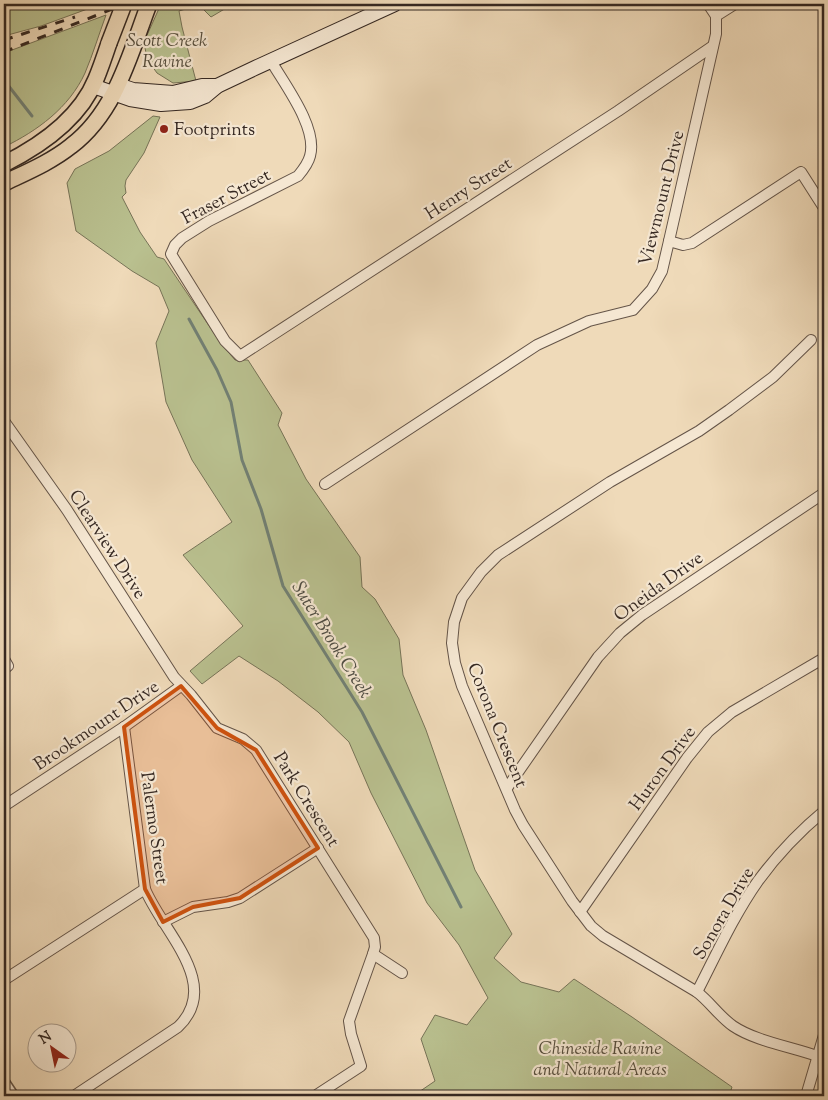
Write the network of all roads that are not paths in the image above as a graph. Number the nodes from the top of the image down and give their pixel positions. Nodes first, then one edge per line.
1 (124, 4) edge
2 (141, 4) edge
3 (150, 4) edge
4 (395, 4) edge
5 (708, 4) edge
6 (735, 4) edge
7 (716, 16) junction
8 (135, 31) junction
9 (713, 46) junction
10 (271, 61) junction
11 (95, 82) junction
12 (116, 89) junction
13 (4, 164) edge
14 (4, 183) edge
15 (824, 208) edge
16 (669, 241) junction
17 (811, 340) dead end
18 (240, 356) joint
19 (4, 421) edge
20 (325, 484) dead end
21 (824, 493) edge
22 (824, 658) edge
23 (181, 686) junction
24 (124, 727) junction
25 (507, 788) junction
26 (4, 806) edge
27 (824, 811) edge
28 (318, 848) junction
29 (145, 889) junction
30 (580, 912) junction
31 (163, 922) junction
32 (373, 954) junction
33 (402, 974) dead end
34 (4, 980) edge
35 (696, 992) junction
36 (824, 1035) edge
37 (817, 1056) junction
38 (4, 1084) edge
39 (12, 1096) edge
40 (74, 1096) edge
41 (315, 1096) edge
42 (808, 1096) edge

1 - 11 main road, bridge
2 - 8 main road
3 - 8 main road
4 - 10 main road
5 - 7 street
6 - 7 street
7 - 9 street, Viewmount Drive
8 - 12 main road
9 - 16 street, Viewmount Drive
9 - 18 street, Henry Street
10 - 12 main road
10 - 18 street, Fraser Street
11 - 12 main road
11 - 13 main road
12 - 14 main road
15 - 16 street
16 - 20 street, Viewmount Drive
17 - 25 street, Corona Crescent
19 - 23 street, Clearview Drive
21 - 25 street, Oneida Drive
22 - 30 street, Huron Drive
23 - 24 street, Brookmount Drive
23 - 28 street, Park Crescent
24 - 26 street, Brookmount Drive
24 - 29 street, Palermo Street
25 - 30 street, Corona Crescent
27 - 35 street, Sonora Drive
28 - 31 street
28 - 32 street, Park Crescent
29 - 31 street, Palermo Street
29 - 34 street
30 - 35 street, Corona Crescent
31 - 40 street, Palermo Street
32 - 33 street
32 - 41 street, Park Crescent
35 - 37 street, Corona Crescent
36 - 37 street
37 - 42 street
38 - 39 street

